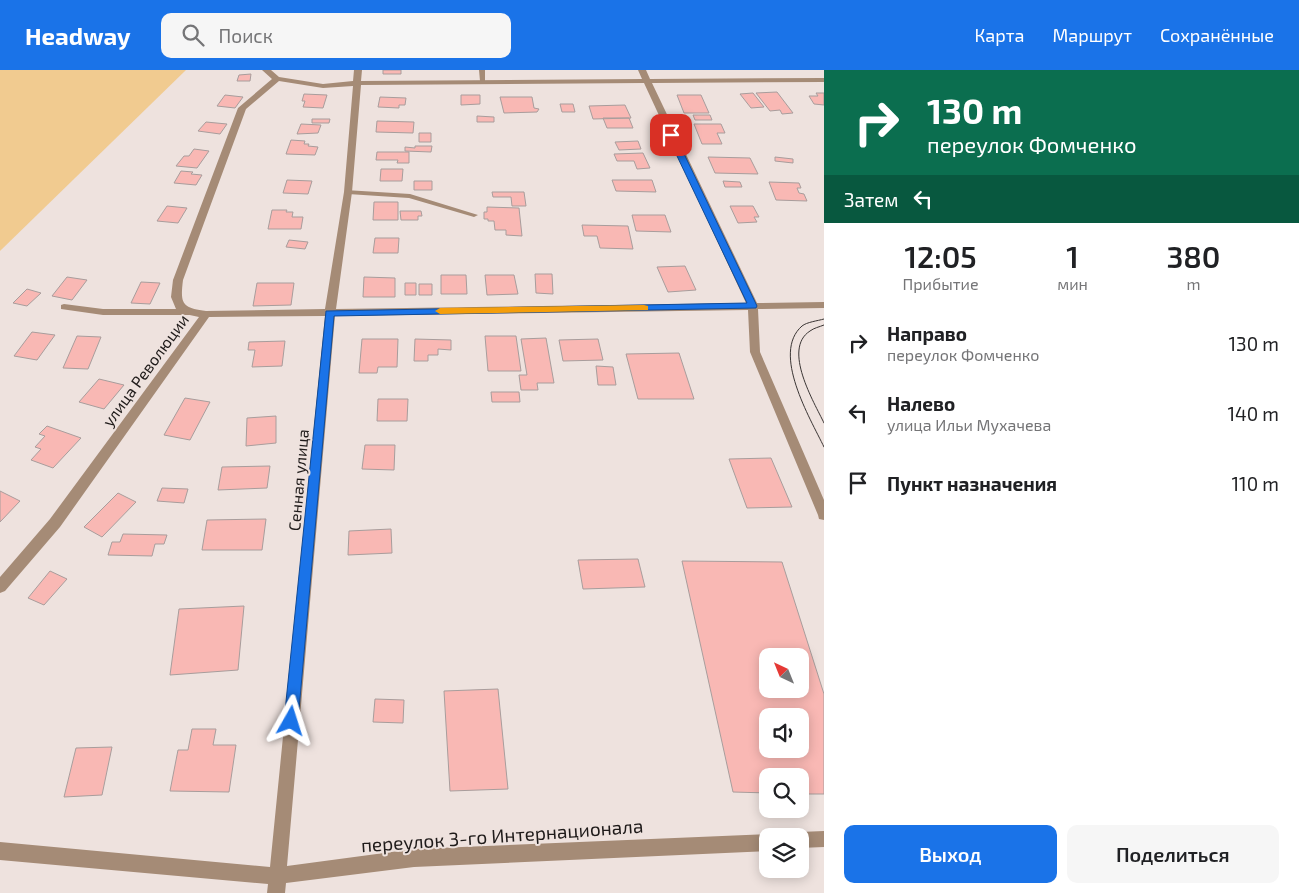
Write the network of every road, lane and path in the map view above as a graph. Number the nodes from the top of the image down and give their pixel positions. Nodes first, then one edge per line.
1 (266, 70) edge
2 (358, 70) edge
3 (482, 70) edge
4 (642, 70) edge
5 (277, 79) junction
6 (824, 80) edge
7 (483, 81) junction
8 (646, 82) junction
9 (358, 83) junction
10 (348, 192) junction
11 (474, 215) dead end
12 (824, 305) edge
13 (753, 306) junction
14 (64, 308) dead end
15 (189, 312) junction
16 (330, 313) junction
17 (206, 314) junction
18 (824, 516) edge
19 (0, 587) edge
20 (824, 839) edge
21 (809, 840) edge
22 (759, 842) edge
23 (0, 851) edge
24 (276, 884) edge

1 - 5 street
2 - 9 street, Сенная улица
3 - 7 lane
4 - 8 street
5 - 9 street
5 - 15 street, улица Революции
6 - 8 street
7 - 8 street
7 - 9 street
8 - 13 street
9 - 10 street, Сенная улица
10 - 11 lane
10 - 16 street, Сенная улица
12 - 13 street
13 - 16 street
13 - 18 street
14 - 15 lane
15 - 17 street, улица Революции
16 - 17 street
16 - 24 street, Сенная улица
17 - 19 street, улица Революции
20 - 21 street
22 - 24 street, переулок 3-го Интернационала
23 - 24 street, переулок 3-го Интернационала

